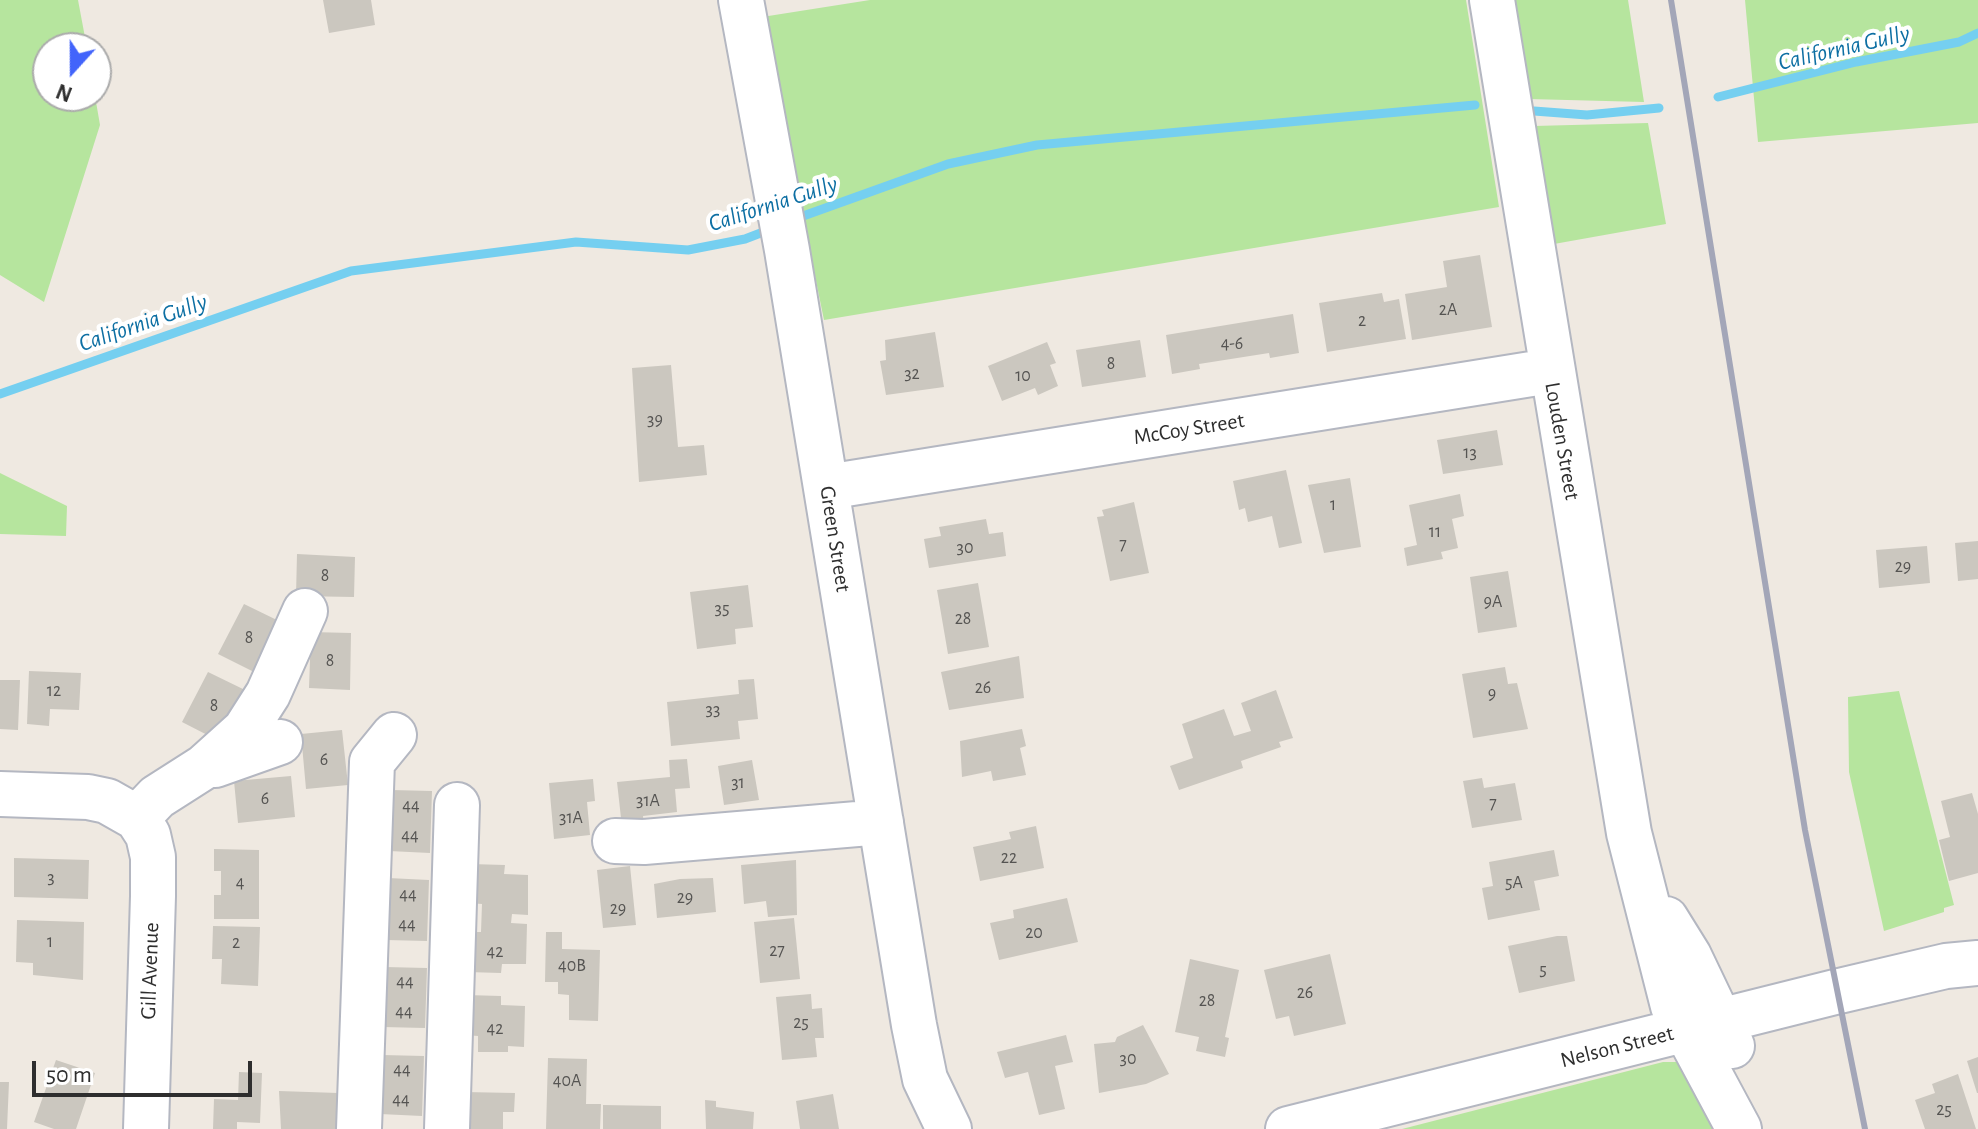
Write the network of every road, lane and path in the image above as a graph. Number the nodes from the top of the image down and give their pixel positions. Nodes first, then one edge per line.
1 (741, 0) edge
2 (1492, 0) edge
3 (1550, 371) junction
4 (827, 487) junction
5 (305, 611) dead end
6 (394, 735) dead end
7 (280, 742) dead end
8 (204, 767) junction
9 (0, 794) edge
10 (457, 805) dead end
11 (147, 808) junction
12 (881, 822) junction
13 (615, 841) dead end
14 (1967, 960) edge
15 (1703, 1026) junction
16 (925, 1079) junction
17 (146, 1129) edge
18 (359, 1129) edge
19 (447, 1129) edge
20 (919, 1129) edge
21 (949, 1129) edge
22 (1288, 1129) edge
23 (1739, 1129) edge
24 (1748, 1129) edge

1 - 4 street, Green Street
2 - 3 street, Louden Street
3 - 4 street, McCoy Street
3 - 15 street, Louden Street
4 - 12 street, Green Street
5 - 8 street
6 - 18 street
7 - 8 street
8 - 11 street
9 - 11 street
10 - 19 street
11 - 17 street, Gill Avenue
12 - 13 street
12 - 16 street, Green Street
14 - 15 street, Nelson Street
15 - 22 street, Nelson Street
15 - 23 street
15 - 24 street
16 - 20 street, Green Street
16 - 21 street, Green Street

